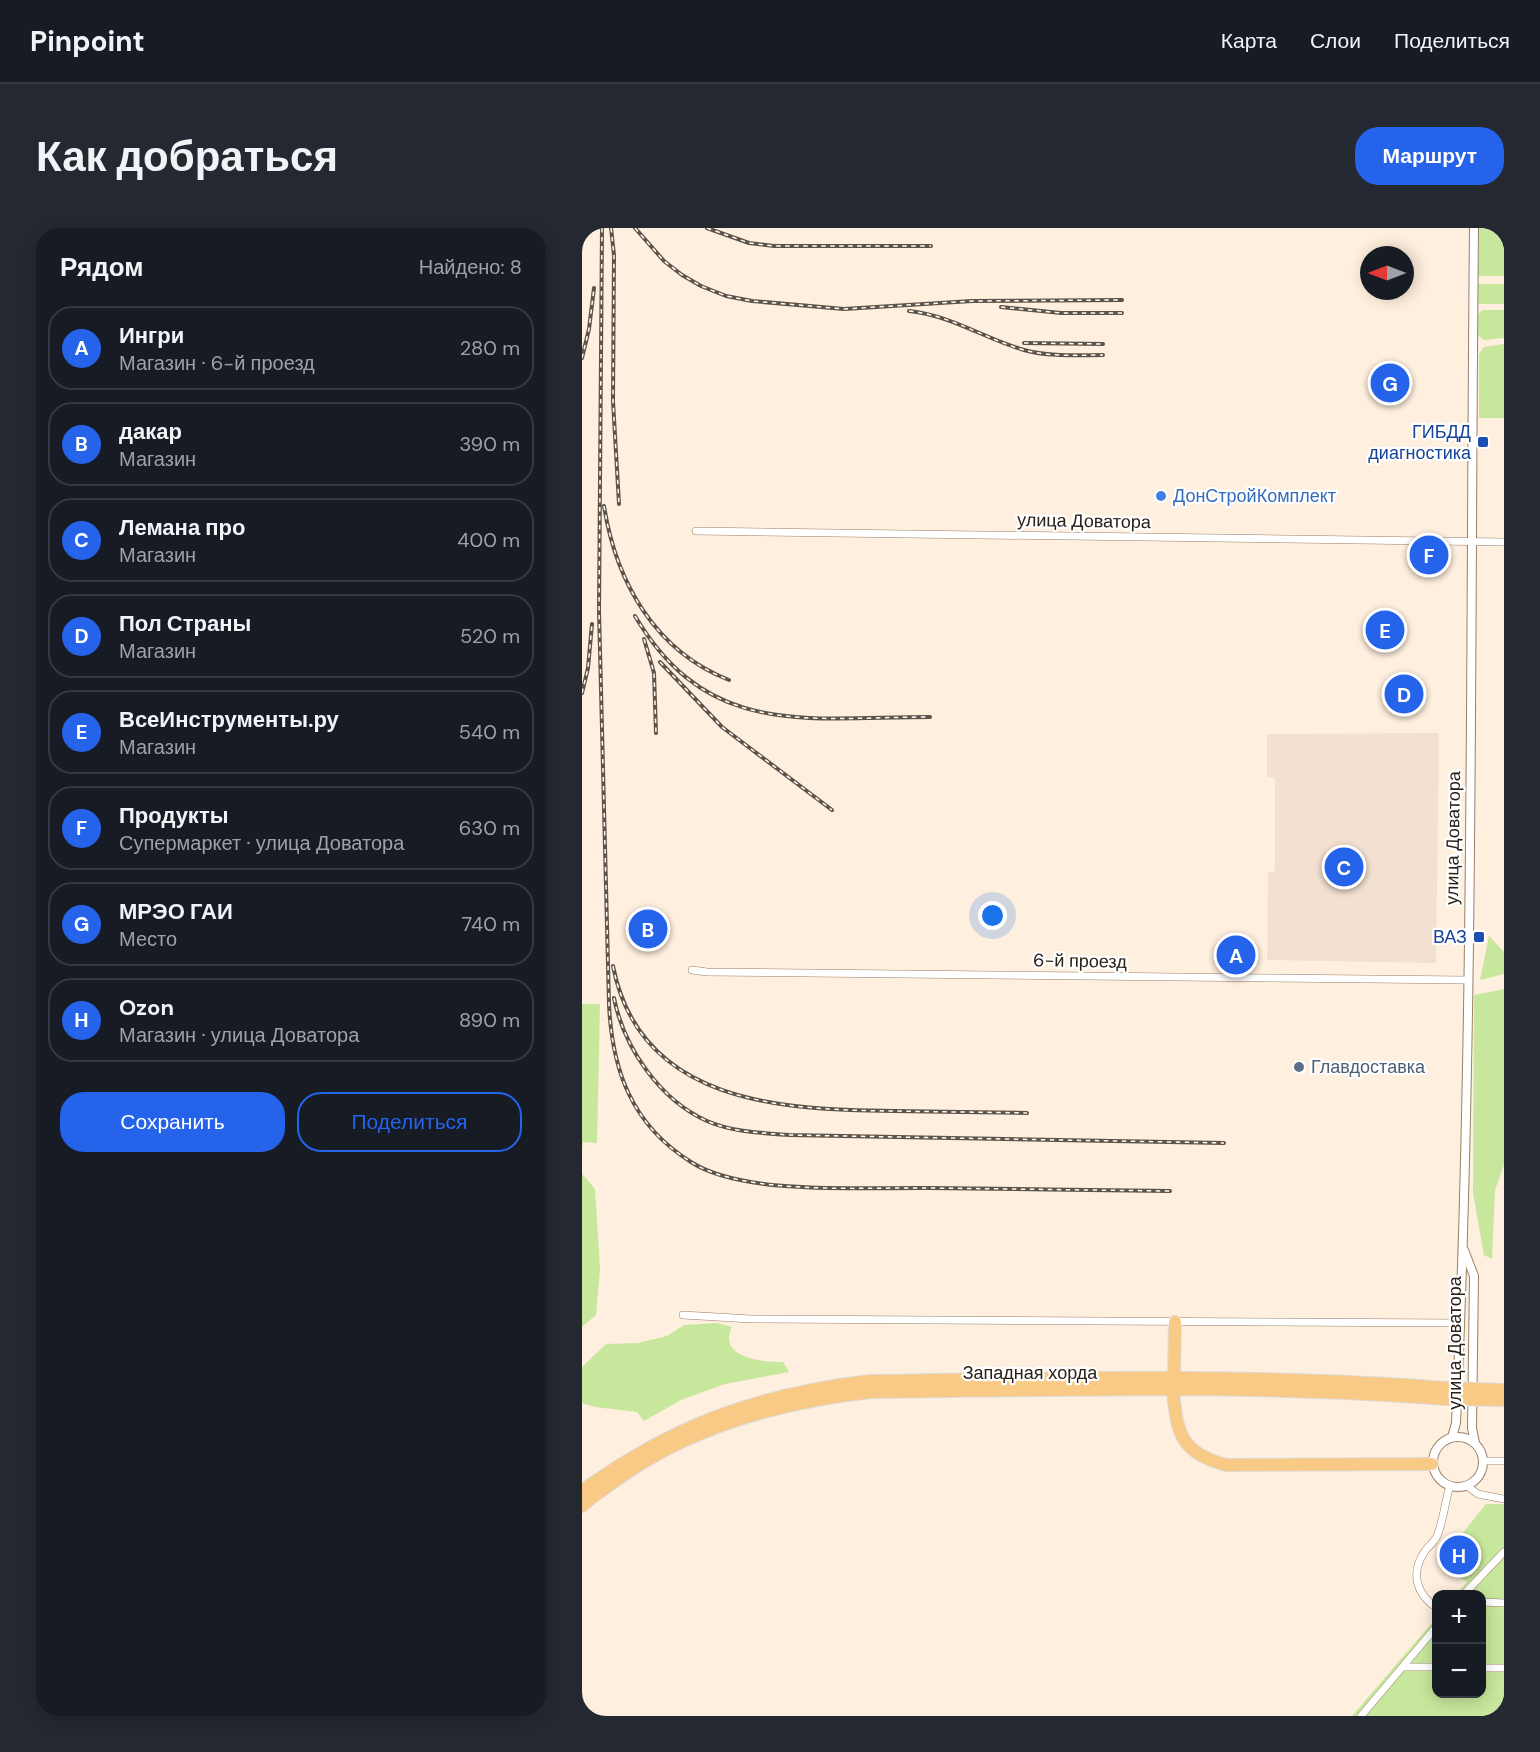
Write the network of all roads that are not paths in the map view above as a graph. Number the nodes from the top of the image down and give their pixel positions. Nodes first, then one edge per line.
1 (1474, 228) edge
2 (696, 531) dead end
3 (1473, 542) junction
4 (1504, 542) edge
5 (692, 970) dead end
6 (1467, 980) junction
7 (1462, 1244) junction
8 (683, 1315) dead end
9 (1175, 1322) junction
10 (1461, 1323) junction
11 (1174, 1385) junction
12 (1504, 1390) edge
13 (1446, 1394) junction
14 (1504, 1401) edge
15 (1452, 1437) junction
16 (1476, 1443) junction
17 (1483, 1461) junction
18 (1504, 1461) edge
19 (1432, 1464) junction
20 (1450, 1486) junction
21 (1467, 1486) junction
22 (582, 1491) edge
23 (1504, 1499) edge
24 (582, 1506) edge
25 (1504, 1552) edge
26 (1468, 1590) edge
27 (1486, 1602) edge
28 (1504, 1602) edge
29 (1432, 1604) edge
30 (1432, 1632) edge
31 (1405, 1667) junction
32 (1432, 1667) edge
33 (1486, 1668) edge
34 (1504, 1668) edge
35 (1361, 1716) edge

1 - 3 street, улица Доватора
2 - 3 street, улица Доватора
3 - 4 street
3 - 6 street, улица Доватора
5 - 6 street, 6-й проезд
6 - 7 street, улица Доватора
7 - 10 street, улица Доватора
7 - 16 street, улица Доватора
8 - 9 street
9 - 10 street
9 - 11 highway
10 - 15 street, улица Доватора
11 - 13 highway, Западная хорда
11 - 19 highway
11 - 22 highway, Западная хорда
11 - 24 highway, Западная хорда
12 - 13 highway, Западная хорда, bridge
13 - 14 highway, Западная хорда, bridge
15 - 16 street
15 - 19 street
16 - 17 street
17 - 18 street
17 - 21 street
19 - 20 street
20 - 21 street
20 - 29 street
21 - 23 street
25 - 26 street
27 - 28 street
30 - 31 street
31 - 32 street
31 - 35 street
33 - 34 street

